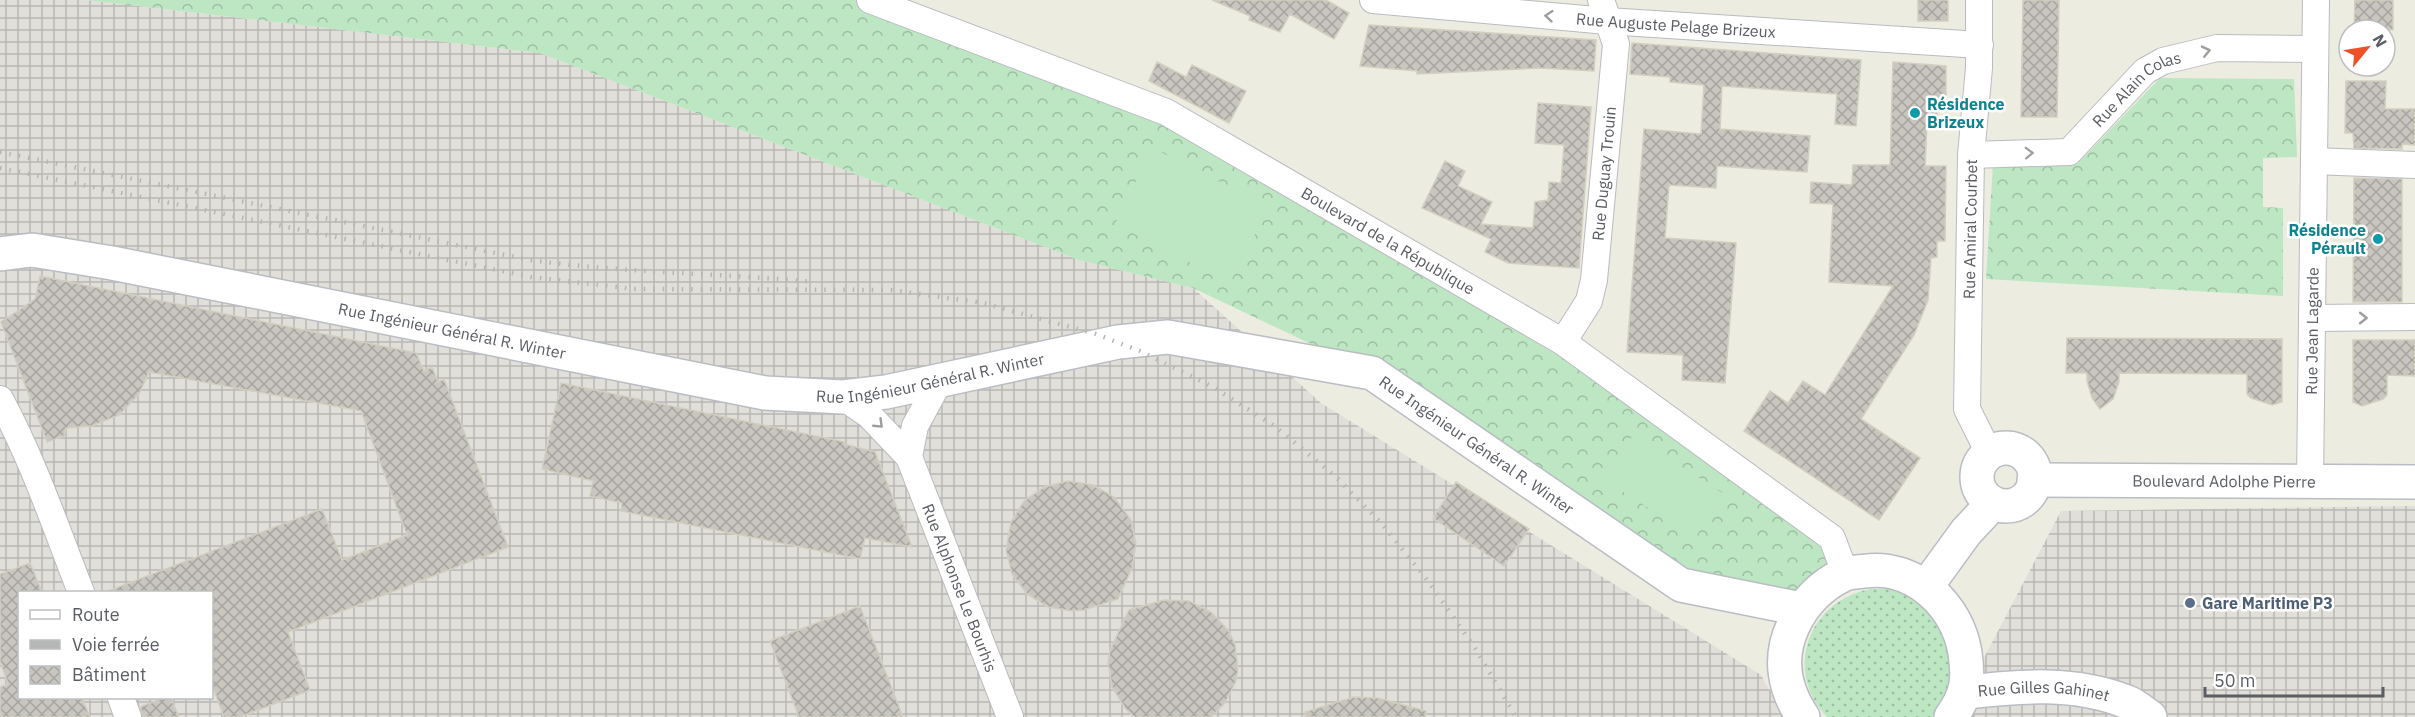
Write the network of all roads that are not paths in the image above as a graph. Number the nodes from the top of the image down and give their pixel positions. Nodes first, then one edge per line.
1 (870, 0) edge
2 (1373, 0) edge
3 (1979, 0) edge
4 (2316, 0) edge
5 (1604, 10) edge
6 (1980, 45) junction
7 (2315, 49) junction
8 (1971, 155) junction
9 (2314, 161) junction
10 (2415, 165) edge
11 (0, 254) edge
12 (2415, 317) edge
13 (2312, 318) junction
14 (1563, 342) junction
15 (940, 380) junction
16 (843, 397) junction
17 (0, 399) edge
18 (1989, 453) junction
19 (909, 457) junction
20 (2034, 480) junction
21 (2310, 482) junction
22 (2415, 482) edge
23 (1993, 503) junction
24 (1845, 573) junction
25 (1926, 587) junction
26 (81, 591) edge
27 (1801, 609) junction
28 (120, 699) edge
29 (1958, 704) edge
30 (128, 717) edge
31 (1011, 717) edge
32 (1803, 717) edge
33 (2150, 717) edge

1 - 14 street, Boulevard de la République
5 -> 2 street, Rue Auguste Pelage Brizeux
3 - 6 street, Rue Amiral Courbet
4 - 7 street, Rue Jean Lagarde
5 - 6 street, Rue Auguste Pelage Brizeux
5 - 14 street, Rue Duguay Trouin
6 - 8 street, Rue Amiral Courbet
8 -> 7 street, Rue Alain Colas
7 - 9 street, Rue Jean Lagarde
8 - 18 street, Rue Amiral Courbet
9 - 10 street
9 - 13 street, Rue Jean Lagarde
11 - 16 street, Rue Ingénieur Général R. Winter
13 -> 12 street
13 - 21 street, Rue Jean Lagarde
14 - 24 street, Boulevard de la République
15 - 16 street, Rue Ingénieur Général R. Winter
15 - 19 street
15 - 27 street, Rue Ingénieur Général R. Winter
16 -> 19 street, Rue Alphonse Le Bourhis
17 - 26 street
18 - 20 street
18 - 23 street
19 - 31 street, Rue Alphonse Le Bourhis
20 - 21 street, Boulevard Adolphe Pierre
20 - 23 street
21 - 22 street, Boulevard Adolphe Pierre
23 - 25 street
24 - 25 street
24 - 27 street
25 - 29 street
27 - 32 street
28 - 30 street
29 - 33 street, Rue Gilles Gahinet

